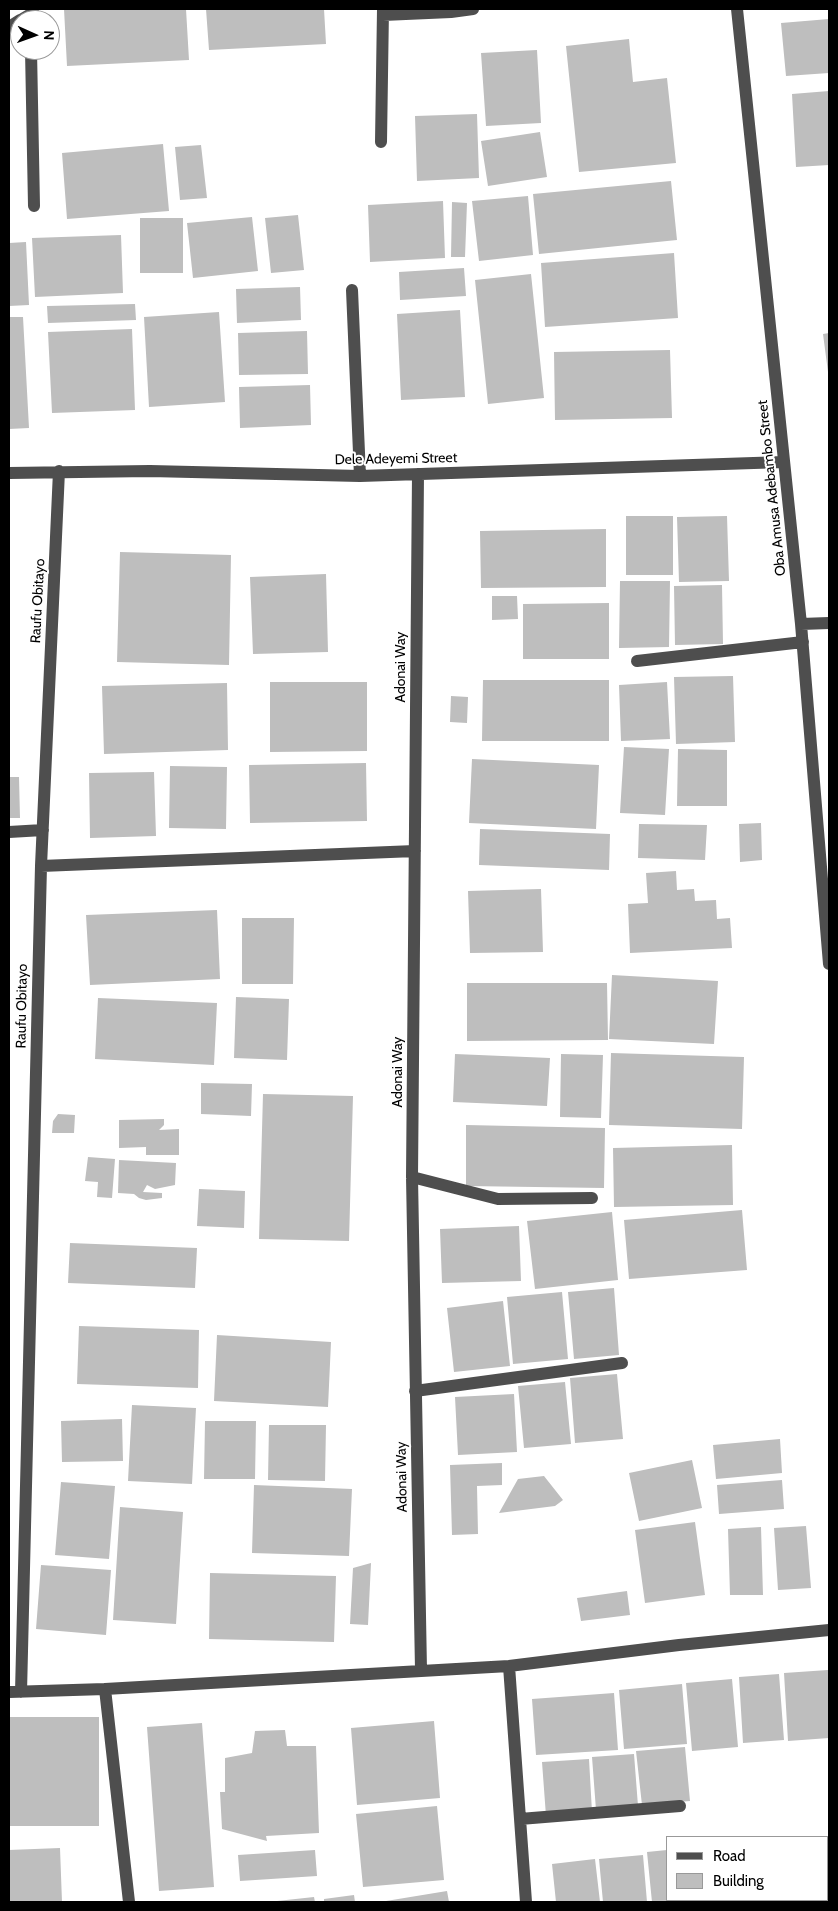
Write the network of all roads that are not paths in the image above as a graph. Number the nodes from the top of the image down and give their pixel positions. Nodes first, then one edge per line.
1 (473, 9) edge
2 (738, 9) edge
3 (383, 12) edge
4 (31, 60) edge
5 (381, 142) dead end
6 (34, 206) dead end
7 (352, 290) dead end
8 (784, 462) junction
9 (59, 471) junction
10 (9, 473) edge
11 (418, 474) junction
12 (360, 476) junction
13 (829, 623) edge
14 (802, 624) junction
15 (803, 642) junction
16 (637, 661) dead end
17 (42, 830) junction
18 (9, 832) edge
19 (415, 851) junction
20 (41, 866) junction
21 (829, 964) edge
22 (412, 1177) junction
23 (592, 1198) dead end
24 (622, 1363) dead end
25 (415, 1391) junction
26 (829, 1630) edge
27 (509, 1666) junction
28 (421, 1670) junction
29 (105, 1689) junction
30 (15, 1692) edge
31 (680, 1806) dead end
32 (520, 1819) junction
33 (129, 1902) edge
34 (526, 1902) edge

1 - 3 street
2 - 8 street, Oba Amusa Adebambo Street
3 - 5 street
4 - 6 street
7 - 12 street
8 - 11 street, Dele Adeyemi Street
8 - 14 street, Oba Amusa Adebambo Street
9 - 10 street, Dele Adeyemi Street
9 - 12 street, Dele Adeyemi Street
9 - 17 street, Raufu Obitayo
11 - 12 street, Dele Adeyemi Street
11 - 19 street, Adonai Way
13 - 14 street
14 - 15 street, Oba Amusa Adebambo Street
15 - 16 street
15 - 21 street, Oba Amusa Adebambo Street
17 - 18 street
17 - 20 street, Raufu Obitayo
19 - 20 street
19 - 22 street, Adonai Way
20 - 30 street, Raufu Obitayo
22 - 23 street
22 - 25 street, Adonai Way
24 - 25 street
25 - 28 street, Adonai Way
26 - 27 street
27 - 28 street
27 - 32 street
28 - 29 street
29 - 30 street
29 - 33 street
31 - 32 street
32 - 34 street

